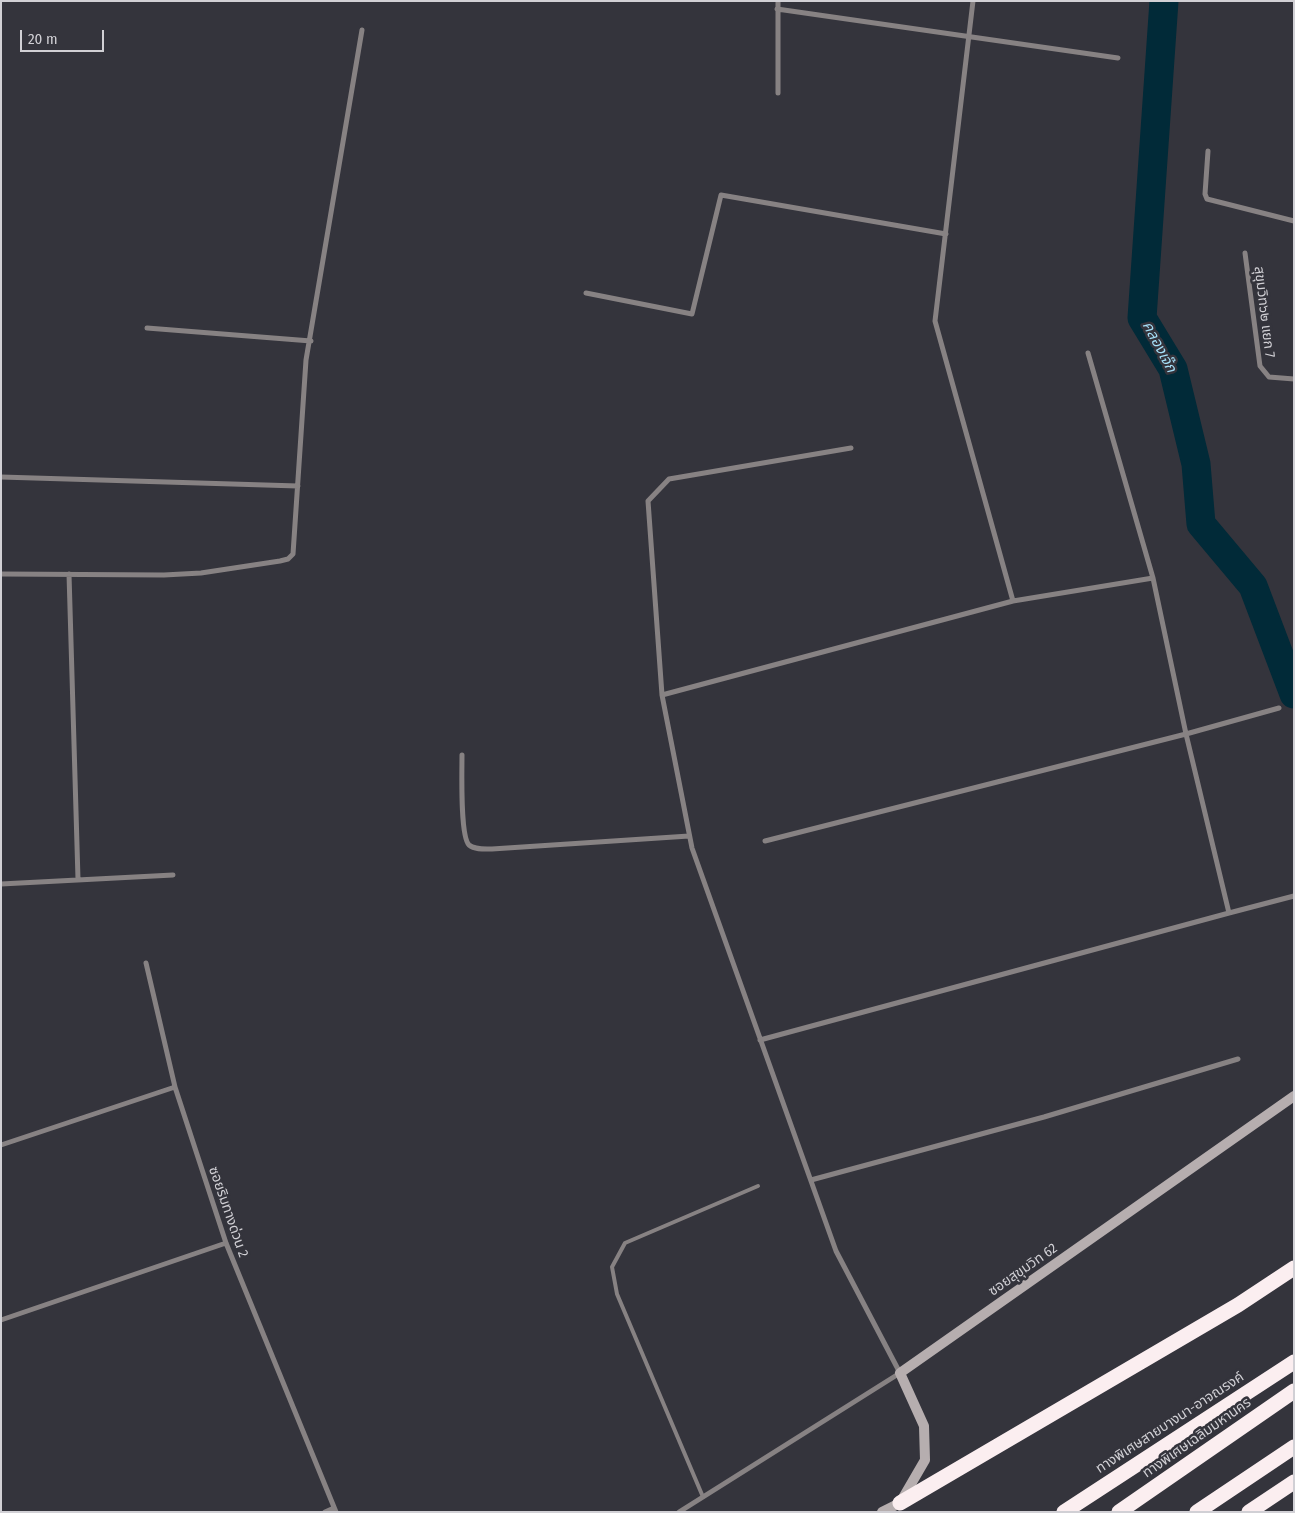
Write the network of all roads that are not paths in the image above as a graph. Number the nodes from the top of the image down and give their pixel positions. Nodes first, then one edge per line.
1 (778, 1) edge
2 (972, 1) edge
3 (777, 9) junction
4 (362, 30) dead end
5 (969, 36) junction
6 (1118, 58) dead end
7 (778, 93) dead end
8 (1208, 151) dead end
9 (1294, 221) edge
10 (946, 234) junction
11 (1245, 253) dead end
12 (586, 293) dead end
13 (147, 328) dead end
14 (311, 341) junction
15 (1088, 353) dead end
16 (1294, 379) edge
17 (851, 448) dead end
18 (1, 477) edge
19 (298, 486) junction
20 (1, 574) edge
21 (69, 574) junction
22 (1152, 578) junction
23 (1013, 601) junction
24 (662, 696) junction
25 (1279, 708) dead end
26 (1186, 734) junction
27 (462, 756) dead end
28 (689, 836) junction
29 (765, 841) dead end
30 (173, 875) dead end
31 (78, 880) junction
32 (1, 884) edge
33 (1294, 896) edge
34 (1229, 913) junction
35 (146, 963) dead end
36 (760, 1040) junction
37 (1238, 1059) dead end
38 (175, 1087) junction
39 (1294, 1096) edge
40 (1, 1145) edge
41 (811, 1180) junction
42 (758, 1186) dead end
43 (226, 1243) junction
44 (1294, 1268) edge
45 (1, 1320) edge
46 (1294, 1362) edge
47 (900, 1374) junction
48 (1294, 1391) edge
49 (1294, 1447) edge
50 (1294, 1482) edge
51 (1279, 1492) junction
52 (703, 1497) junction
53 (900, 1503) junction
54 (335, 1510) edge
55 (324, 1512) edge
56 (679, 1512) edge
57 (882, 1512) edge
58 (1064, 1512) edge
59 (1119, 1512) edge
60 (1197, 1512) edge
61 (1249, 1512) edge
62 (1255, 1512) edge

1 - 3 street
2 - 5 street
3 - 5 street
3 - 7 street
4 - 14 street
5 - 6 street
5 - 10 street
8 - 9 street
10 - 12 street
10 - 23 street
11 - 16 street, สุขุมวิท๖๒ แยก 7
13 - 14 street
14 - 19 street
15 - 22 street
17 - 24 street
18 - 19 street
19 - 21 street
20 - 21 street
21 - 31 street
22 - 23 street
22 - 26 street
23 - 24 street
24 - 28 street
25 - 26 street
26 - 29 street
26 - 34 street
27 - 28 street
28 - 36 street
30 - 31 street
31 - 32 street
33 - 34 street
34 - 36 street
35 - 38 street, ซอยริมทางด่วน 2
36 - 41 street
37 - 41 street
38 - 40 street
38 - 43 street, ซอยริมทางด่วน 2
39 - 47 street, ซอยสุขุมวิท 62
41 - 47 street
42 - 52 lane
43 - 45 street
43 - 54 street, ซอยริมทางด่วน 2
44 - 53 highway
46 - 58 highway, ทางพิเศษสายบางนา-อาจณรงค์
47 - 52 street
47 - 53 street
48 - 59 highway, ทางพิเศษเฉลิมมหานคร
49 - 60 highway
50 - 51 highway
51 - 61 highway
51 - 62 highway
52 - 56 street
53 - 57 street
54 - 55 street

